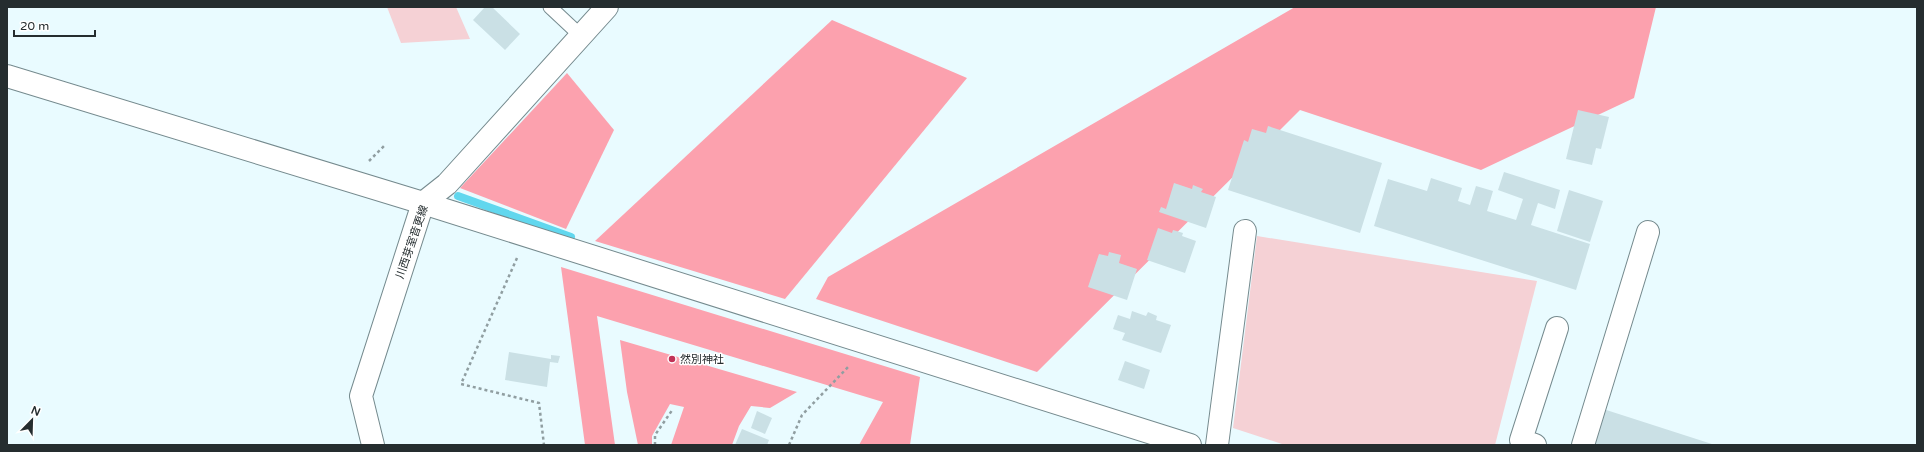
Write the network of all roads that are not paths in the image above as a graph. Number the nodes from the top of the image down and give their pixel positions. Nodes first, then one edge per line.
1 (550, 7) edge
2 (607, 7) edge
3 (581, 36) junction
4 (7, 76) edge
5 (423, 203) junction
6 (1245, 231) dead end
7 (1648, 232) dead end
8 (1557, 328) dead end
9 (373, 445) edge
10 (1190, 445) edge
11 (1217, 445) edge
12 (1534, 445) edge
13 (1583, 445) edge

1 - 3 lane
2 - 3 street, 川西芽室音更線
3 - 5 street, 川西芽室音更線
4 - 5 street
5 - 9 street, 川西芽室音更線
5 - 10 street
6 - 11 street
7 - 13 street
8 - 12 street

